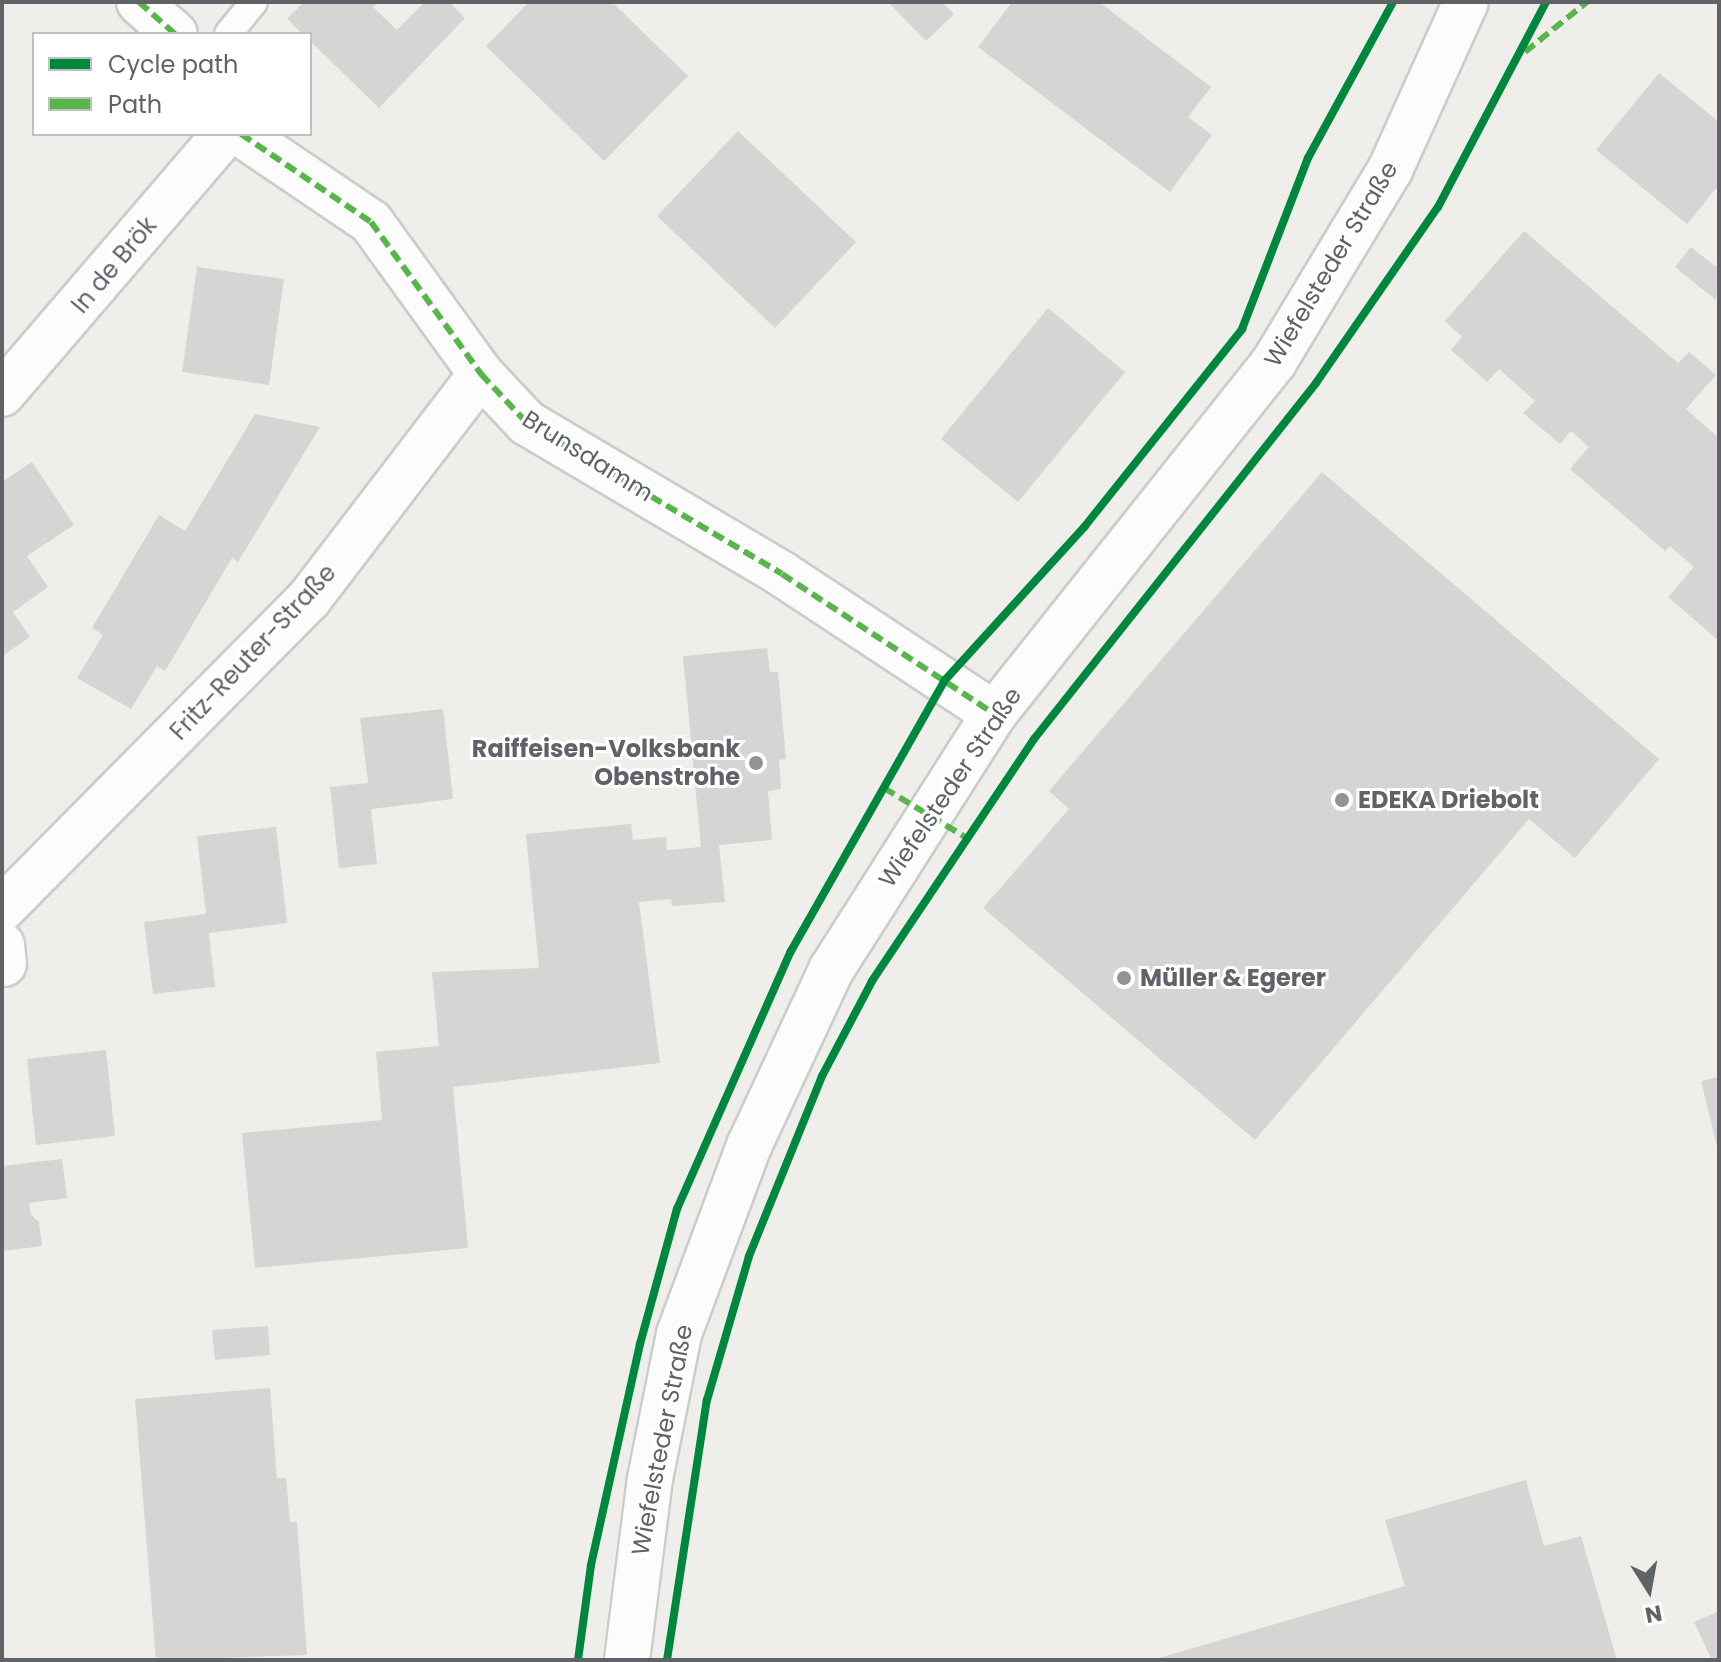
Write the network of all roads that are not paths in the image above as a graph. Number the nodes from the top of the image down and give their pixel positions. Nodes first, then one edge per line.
1 (139, 2) edge
2 (254, 2) edge
3 (1466, 2) edge
4 (173, 32) edge
5 (230, 32) edge
6 (223, 136) edge
7 (244, 136) edge
8 (481, 374) junction
9 (2, 394) edge
10 (994, 714) junction
11 (2, 909) edge
12 (627, 1660) edge

1 - 4 street
2 - 5 lane
3 - 10 street, Wiefelsteder Straße
6 - 9 street, In de Brök
7 - 8 street, Brunsdamm
8 - 10 street, Brunsdamm
8 - 11 street, Fritz-Reuter-Straße
10 - 12 street, Wiefelsteder Straße

